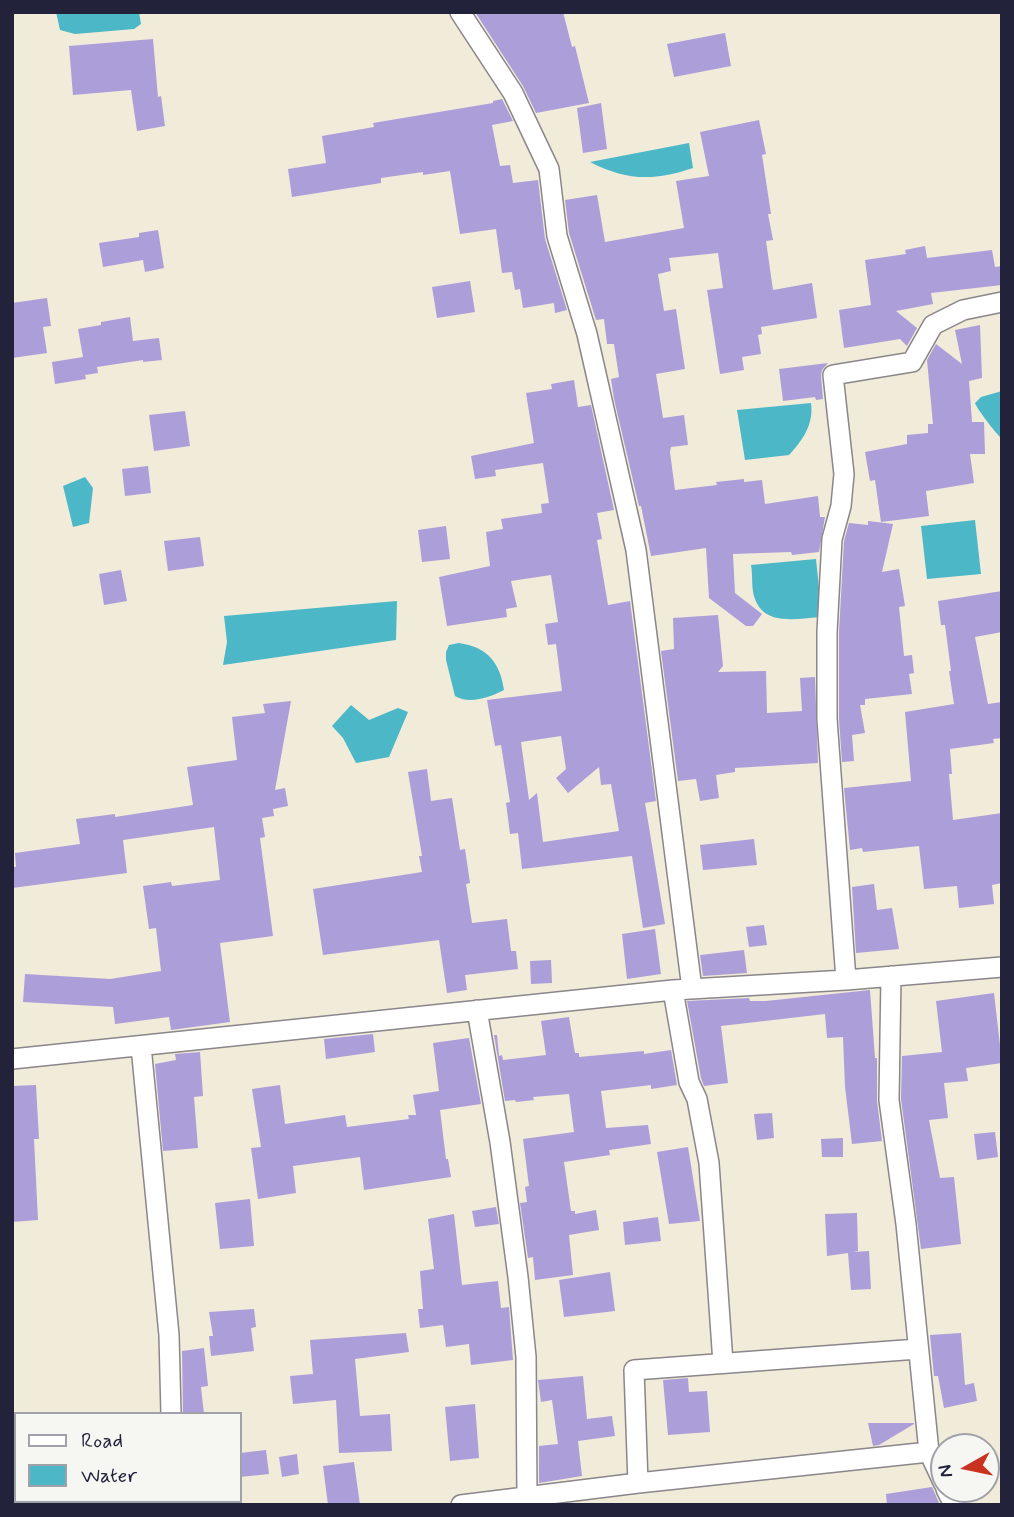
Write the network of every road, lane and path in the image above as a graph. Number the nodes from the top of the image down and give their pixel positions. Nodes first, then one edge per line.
1 (460, 12) edge
2 (1002, 302) edge
3 (1002, 967) edge
4 (891, 976) junction
5 (846, 980) junction
6 (683, 990) junction
7 (477, 1010) junction
8 (141, 1046) junction
9 (12, 1059) edge
10 (919, 1349) junction
11 (723, 1363) junction
12 (172, 1412) edge
13 (929, 1452) joint
14 (638, 1483) junction
15 (527, 1496) junction
16 (461, 1505) edge

1 - 6 street
2 - 5 street
3 - 4 street
4 - 5 street
4 - 10 street
5 - 6 street
6 - 7 street
6 - 11 street
7 - 8 street
7 - 15 street
8 - 9 street
8 - 12 street
10 - 11 street
10 - 13 street
11 - 14 street
13 - 14 street
14 - 15 street
15 - 16 street

